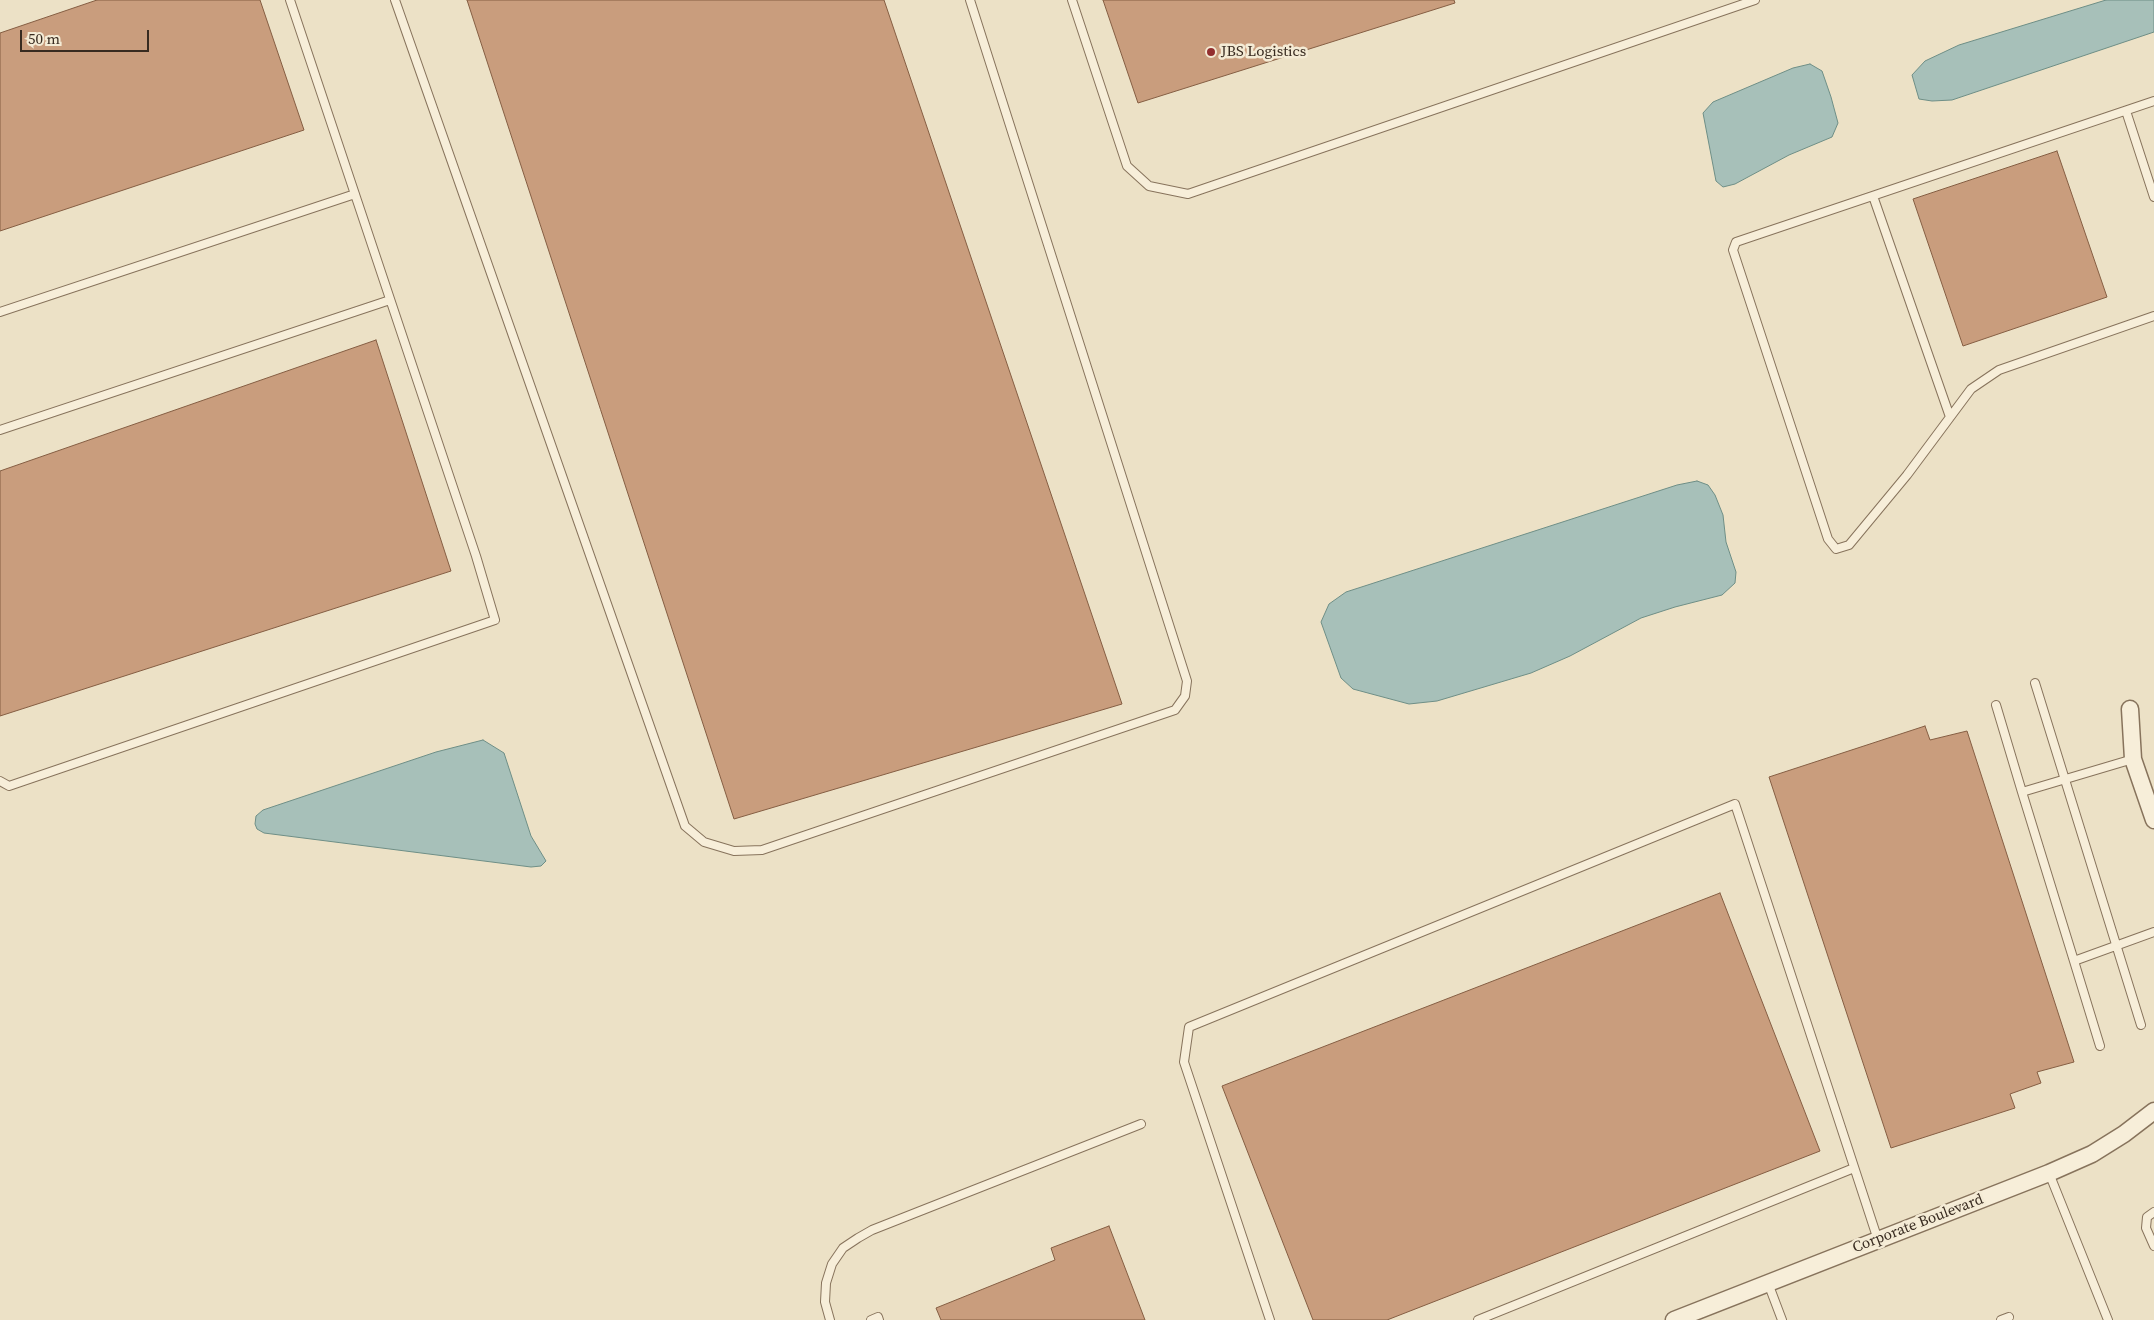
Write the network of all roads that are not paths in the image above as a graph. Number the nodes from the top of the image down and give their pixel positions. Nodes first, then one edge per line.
1 (290, 0) edge
2 (396, 0) edge
3 (970, 0) edge
4 (1072, 0) edge
5 (1755, 0) edge
6 (2154, 101) edge
7 (2126, 110) junction
8 (355, 194) junction
9 (1873, 196) junction
10 (2154, 197) edge
11 (390, 300) junction
12 (0, 312) edge
13 (2154, 316) edge
14 (1950, 418) junction
15 (0, 430) edge
16 (2035, 683) dead end
17 (1996, 705) dead end
18 (2130, 709) dead end
19 (2133, 759) junction
20 (2065, 780) junction
21 (0, 782) edge
22 (2022, 792) junction
23 (2154, 818) edge
24 (2154, 932) edge
25 (2116, 946) junction
26 (2074, 961) junction
27 (2141, 1025) dead end
28 (2100, 1046) dead end
29 (2154, 1111) edge
30 (1141, 1124) dead end
31 (1854, 1168) junction
32 (2049, 1173) junction
33 (2154, 1212) edge
34 (1878, 1240) junction
35 (2154, 1246) edge
36 (1768, 1283) junction
37 (2009, 1316) dead end
38 (830, 1320) edge
39 (870, 1320) edge
40 (879, 1320) edge
41 (1270, 1320) edge
42 (1478, 1320) edge
43 (1674, 1320) edge
44 (1782, 1320) edge
45 (2000, 1320) edge
46 (2108, 1320) edge

1 - 8 lane
2 - 3 lane
4 - 5 lane
6 - 7 lane
7 - 9 lane
7 - 10 lane
8 - 11 lane
8 - 12 lane
9 - 14 lane
9 - 14 lane
11 - 15 lane
11 - 21 lane
13 - 14 lane
16 - 20 lane
17 - 22 lane
18 - 19 street
19 - 20 lane
19 - 23 street
20 - 22 lane
20 - 25 lane
22 - 26 lane
24 - 25 lane
25 - 26 lane
25 - 27 lane
26 - 28 lane
29 - 32 street, Corporate Boulevard
30 - 38 lane
31 - 34 lane
31 - 41 lane
31 - 42 lane
32 - 34 street, Corporate Boulevard
32 - 46 lane
33 - 35 lane
34 - 36 street, Corporate Boulevard
36 - 43 street, Corporate Boulevard
36 - 44 lane
37 - 45 lane
39 - 40 lane

